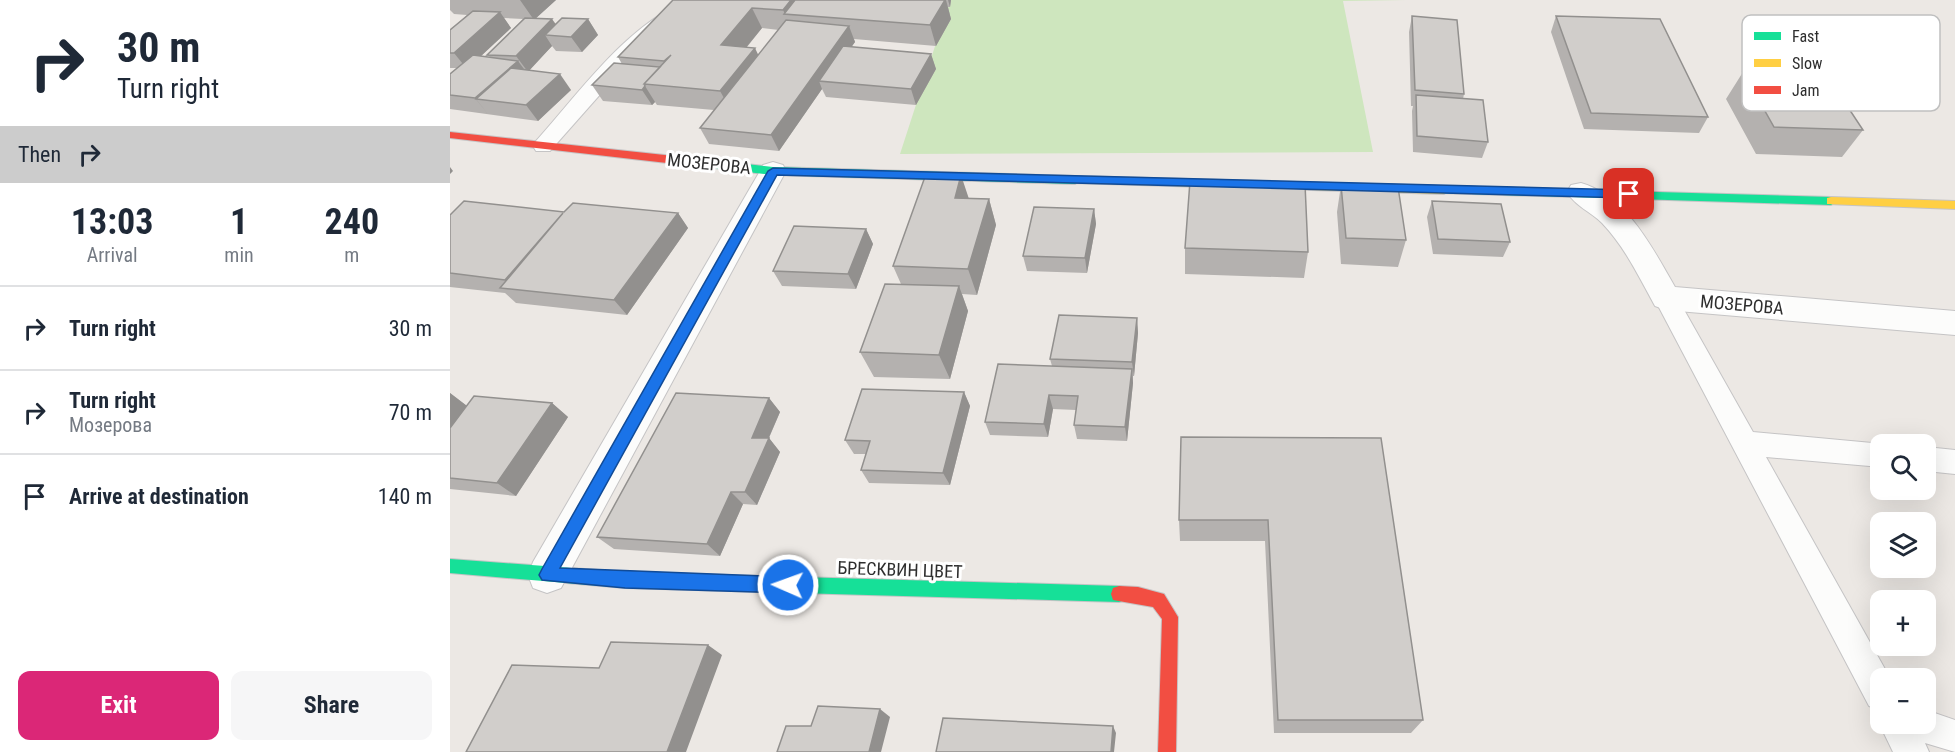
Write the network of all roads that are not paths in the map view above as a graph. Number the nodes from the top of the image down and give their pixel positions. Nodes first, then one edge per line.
1 (701, 0) edge
2 (450, 135) edge
3 (543, 146) junction
4 (773, 171) junction
5 (1581, 192) junction
6 (1955, 205) edge
7 (1665, 298) junction
8 (1955, 323) edge
9 (1745, 443) junction
10 (1870, 454) edge
11 (1936, 460) edge
12 (1955, 462) edge
13 (450, 566) edge
14 (547, 575) junction
15 (1870, 674) edge
16 (1936, 730) edge
17 (1902, 734) edge
18 (1955, 737) edge
19 (1167, 752) edge
20 (1912, 752) edge

1 - 3 lane
2 - 3 street, МОЗЕРОВА
3 - 4 street, МОЗЕРОВА
4 - 5 street, МОЗЕРОВА
4 - 14 street
5 - 6 street, МОЗЕРОВА
5 - 7 street
7 - 8 street, МОЗЕРОВА
7 - 9 lane
9 - 10 lane
9 - 15 lane
11 - 12 lane
13 - 14 street, БРЕСКВИН ЦВЕТ
14 - 19 street, БРЕСКВИН ЦВЕТ
16 - 18 lane
17 - 20 lane

